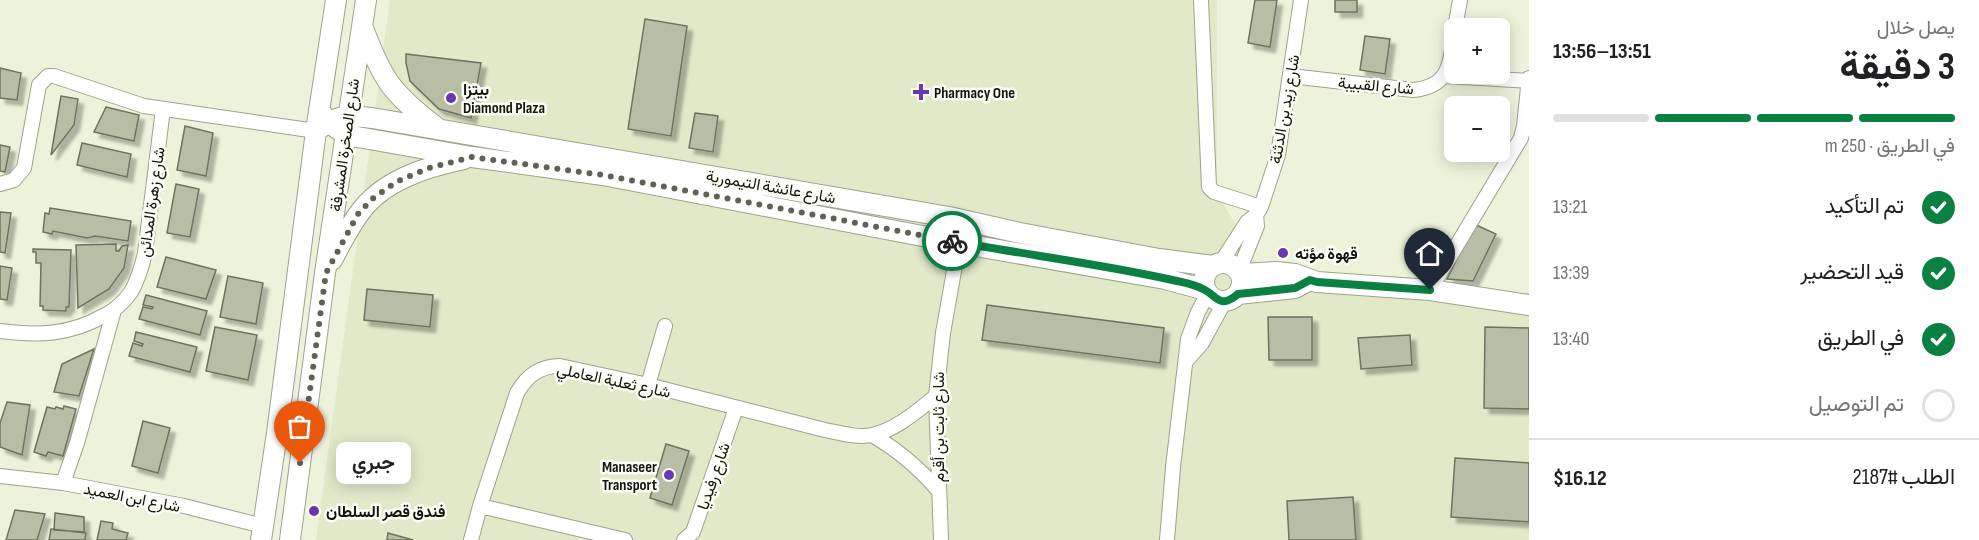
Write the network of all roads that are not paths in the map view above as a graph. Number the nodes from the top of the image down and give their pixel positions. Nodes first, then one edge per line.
1 (336, 0) edge
2 (366, 0) edge
3 (1201, 0) edge
4 (1302, 0) edge
5 (1460, 0) edge
6 (1457, 18) edge
7 (362, 26) junction
8 (1291, 76) junction
9 (1444, 78) edge
10 (1510, 79) edge
11 (1529, 80) edge
12 (163, 109) junction
13 (321, 121) junction
14 (347, 125) junction
15 (441, 130) junction
16 (472, 157) junction
17 (0, 184) edge
18 (1258, 211) junction
19 (959, 243) junction
20 (1216, 265) junction
21 (326, 273) junction
22 (1240, 273) junction
23 (1310, 280) junction
24 (1430, 290) junction
25 (1219, 295) junction
26 (1529, 305) edge
27 (114, 310) junction
28 (665, 326) dead end
29 (0, 331) edge
30 (648, 385) junction
31 (936, 396) junction
32 (736, 408) junction
33 (872, 435) junction
34 (0, 476) edge
35 (63, 483) junction
36 (938, 490) junction
37 (480, 506) junction
38 (262, 533) edge
39 (290, 540) edge
40 (471, 540) edge
41 (625, 540) edge
42 (684, 540) edge
43 (941, 540) edge
44 (1167, 540) edge

1 - 13 street, شارع الصخرة المشرفة
2 - 7 street, شارع الصخرة المشرفة
3 - 18 street
4 - 8 street, شارع زيد بن الدثنة
5 - 6 street
7 - 14 street, شارع الصخرة المشرفة
7 - 15 street
8 - 9 street, شارع القبيبة
8 - 18 street, شارع زيد بن الدثنة
10 - 11 street
11 - 24 street
12 - 13 street
12 - 17 street
12 - 27 street, شارع زهرة المدائن
13 - 14 street, شارع عائشة التيمورية
13 - 38 street, شارع الصخرة المشرفة
14 - 15 street, شارع عائشة التيمورية
14 - 16 street, شارع عائشة التيمورية
14 - 21 street, شارع الصخرة المشرفة
15 - 20 street, شارع عائشة التيمورية
16 - 19 street, شارع عائشة التيمورية
16 - 21 street
18 - 20 street, شارع زيد بن الدثنة
18 - 22 street, شارع زيد بن الدثنة
19 - 25 street, شارع عائشة التيمورية
19 - 31 street, شارع ثابت بن أقرم
20 - 22 street
20 - 25 street
21 - 39 street, شارع الصخرة المشرفة
22 - 23 street, شارع عائشة التيمورية
22 - 25 street
23 - 24 street, شارع عائشة التيمورية
23 - 25 street, شارع عائشة التيمورية
24 - 26 street, شارع عائشة التيمورية
25 - 44 street
27 - 29 street, شارع زهرة المدائن
27 - 35 street
28 - 30 street
30 - 32 street, شارع ثعلبة العاملي
30 - 37 street, شارع ثعلبة العاملي
31 - 33 street, شارع ثعلبة العاملي
31 - 36 street, شارع ثابت بن أقرم
32 - 33 street, شارع ثعلبة العاملي
32 - 42 street, شارع رفيديا
33 - 36 street, شارع ثعلبة العاملي
34 - 35 street, شارع ابن العميد
35 - 38 street, شارع ابن العميد
36 - 43 street, شارع ثابت بن أقرم
37 - 40 street, شارع ثعلبة العاملي
37 - 41 street

